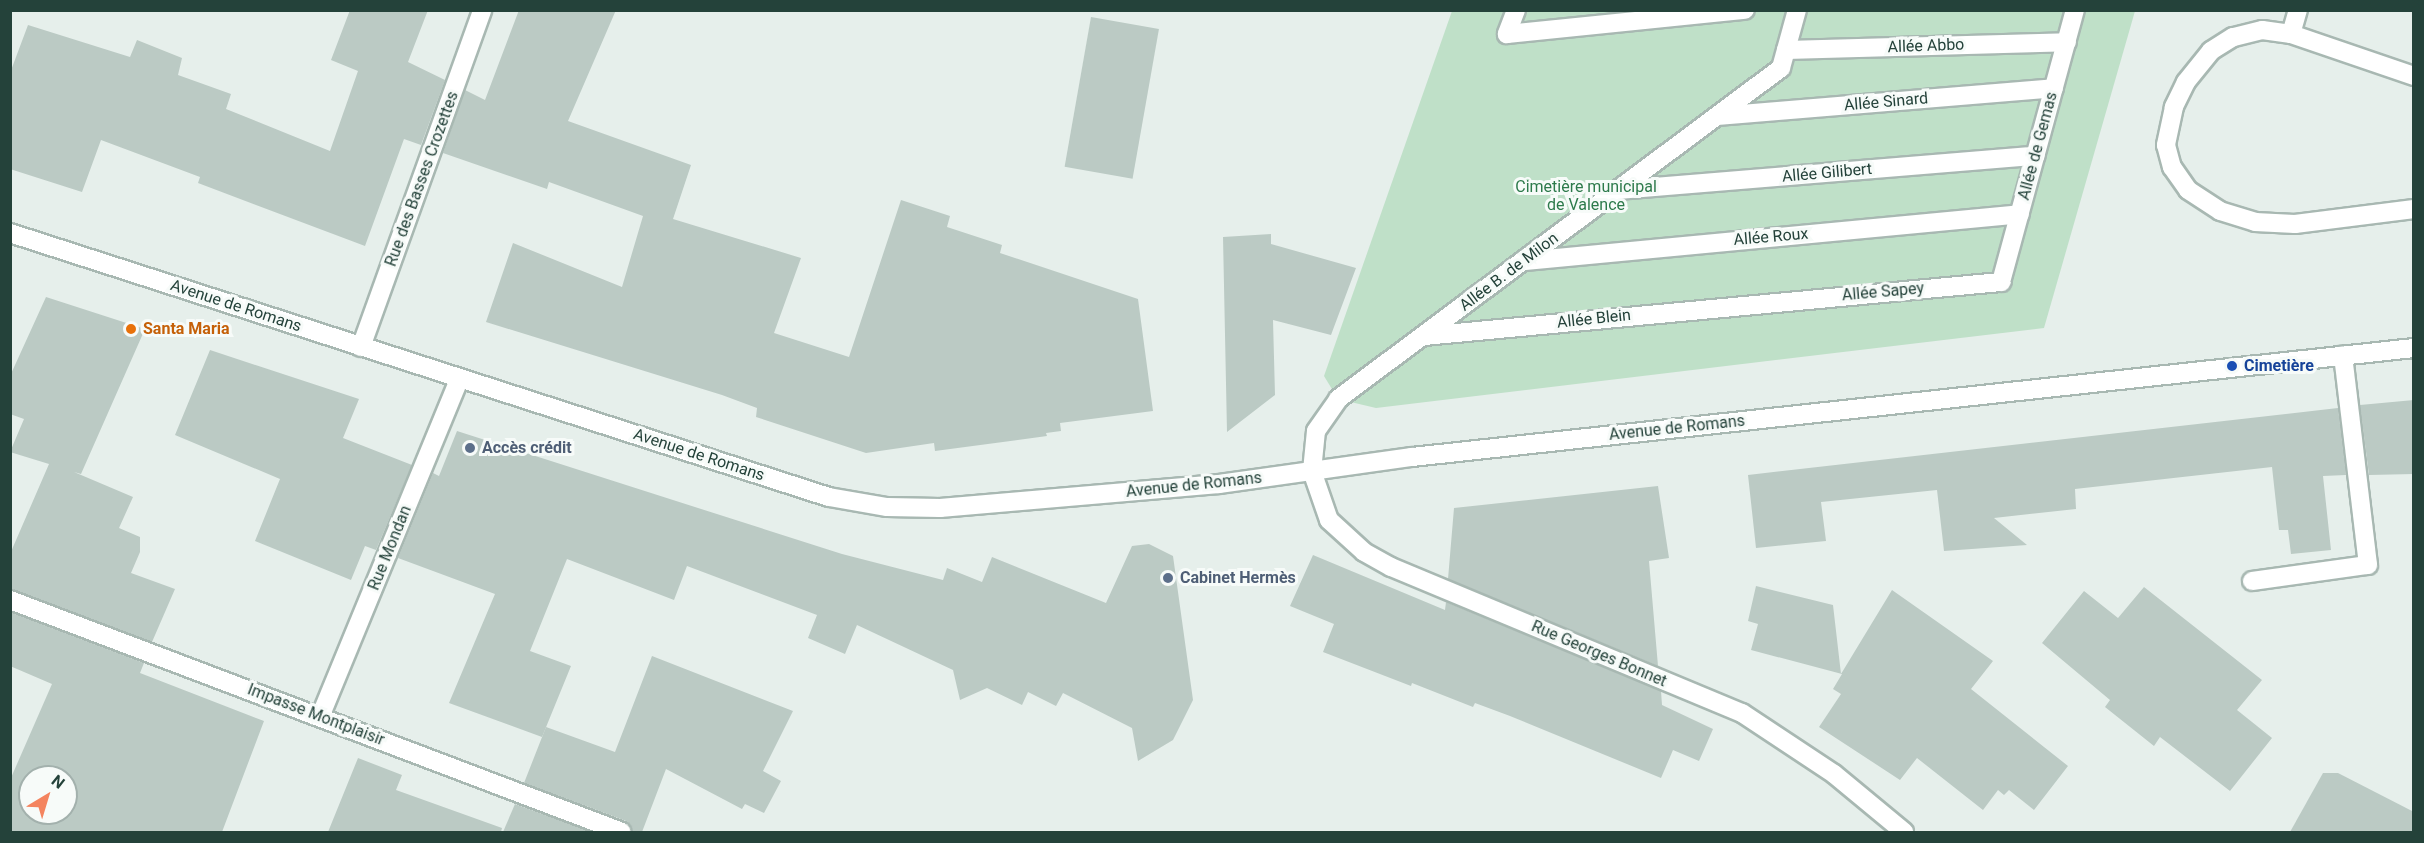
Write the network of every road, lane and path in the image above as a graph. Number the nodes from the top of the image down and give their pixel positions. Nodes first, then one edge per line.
1 (482, 10) edge
2 (1516, 10) edge
3 (1744, 10) edge
4 (1797, 10) edge
5 (2075, 10) edge
6 (2298, 10) edge
7 (2291, 33) junction
8 (2067, 42) junction
9 (1786, 50) junction
10 (2414, 76) edge
11 (2054, 88) junction
12 (1717, 116) junction
13 (2036, 156) junction
14 (1618, 190) junction
15 (2414, 209) edge
16 (2020, 214) junction
17 (10, 233) edge
18 (1523, 261) junction
19 (2001, 282) joint
20 (1764, 302) joint
21 (1424, 336) junction
22 (361, 347) junction
23 (2414, 348) edge
24 (2343, 355) junction
25 (459, 379) junction
26 (1312, 471) junction
27 (2252, 581) dead end
28 (10, 600) edge
29 (320, 717) junction
30 (622, 832) edge
31 (1904, 832) edge

1 - 22 street, Rue des Basses Crozettes
2 - 3 street
4 - 9 street, Allée B. de Milon
5 - 8 street, Allée de Gemas
6 - 7 street
7 - 10 street
7 - 15 street
8 - 9 street, Allée Abbo
8 - 11 street, Allée de Gemas
9 - 12 street, Allée B. de Milon
11 - 12 street, Allée Sinard
11 - 13 street, Allée de Gemas
12 - 14 street, Allée B. de Milon
13 - 14 street, Allée Gilibert
13 - 16 street, Allée de Gemas
14 - 18 street, Allée B. de Milon
16 - 18 street, Allée Roux
16 - 19 street, Allée de Gemas
17 - 22 street, Avenue de Romans
18 - 21 street, Allée B. de Milon
19 - 20 street, Allée Sapey
20 - 21 street, Allée Blein
21 - 26 street, Allée B. de Milon
22 - 25 street, Avenue de Romans
23 - 24 street, Avenue de Romans
24 - 26 street, Avenue de Romans
24 - 27 street
25 - 26 street, Avenue de Romans
25 - 29 street, Rue Mondan
26 - 31 street, Rue Georges Bonnet
28 - 29 street, Impasse Montplaisir
29 - 30 street, Impasse Montplaisir

